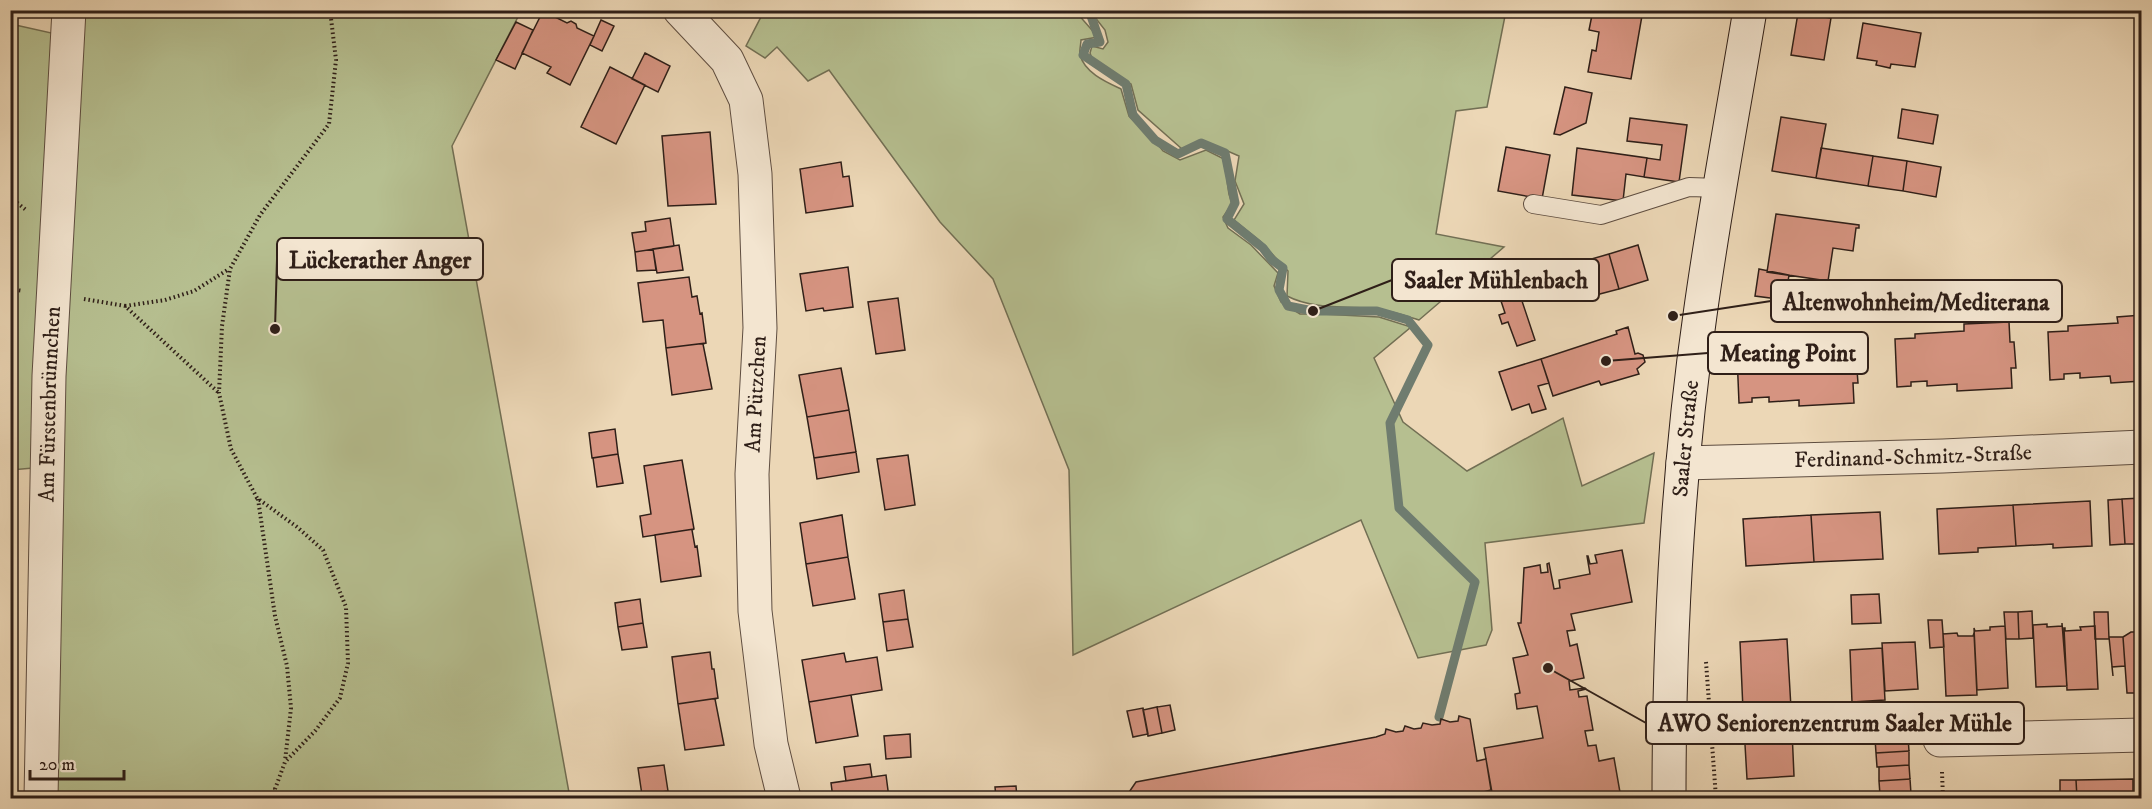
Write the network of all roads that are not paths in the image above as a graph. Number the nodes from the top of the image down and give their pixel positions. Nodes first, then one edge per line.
1 (69, 10) edge
2 (680, 10) edge
3 (1750, 10) edge
4 (1720, 189) junction
5 (1533, 204) dead end
6 (2142, 447) edge
7 (1683, 463) junction
8 (2142, 735) edge
9 (1941, 740) dead end
10 (42, 798) edge
11 (784, 798) edge
12 (1669, 798) edge

1 - 10 street, Am Fürstenbrünnchen
2 - 11 street, Am Pützchen
3 - 4 street, Saaler Straße
4 - 5 lane
4 - 7 street, Saaler Straße
6 - 7 street, Ferdinand-Schmitz-Straße
7 - 12 street, Saaler Straße
8 - 9 street

